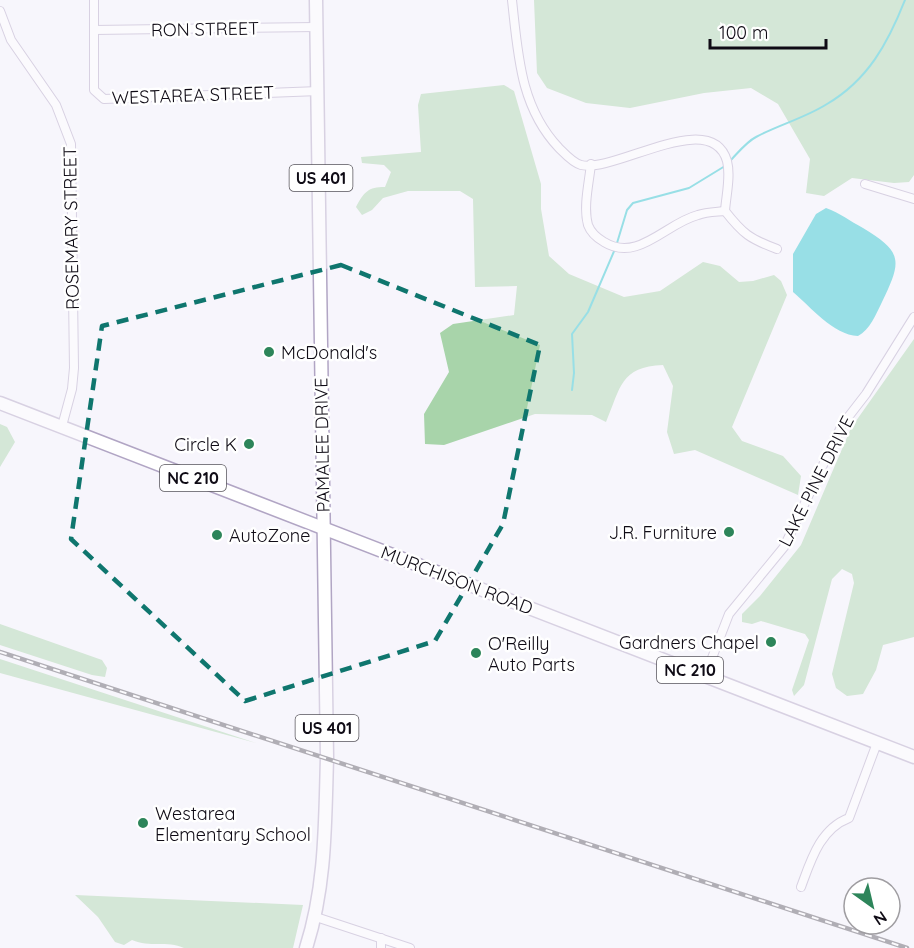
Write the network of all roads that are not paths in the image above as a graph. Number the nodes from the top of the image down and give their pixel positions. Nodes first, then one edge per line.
1 (94, 0) edge
2 (316, 0) edge
3 (512, 0) edge
4 (0, 11) edge
5 (316, 27) junction
6 (94, 30) junction
7 (319, 91) junction
8 (591, 164) junction
9 (865, 184) dead end
10 (914, 199) edge
11 (726, 211) junction
12 (777, 249) dead end
13 (914, 317) edge
14 (0, 403) edge
15 (62, 426) junction
16 (324, 529) junction
17 (705, 676) junction
18 (877, 743) junction
19 (914, 757) edge
20 (801, 887) dead end
21 (316, 917) junction
22 (381, 938) junction
23 (306, 948) edge
24 (381, 948) edge
25 (410, 948) edge

1 - 6 street, WESTAREA STREET
2 - 5 main road, PAMALEE DRIVE / US 401
3 - 8 street
4 - 15 street, ROSEMARY STREET
5 - 6 street, RON STREET
5 - 7 main road, PAMALEE DRIVE / US 401
6 - 7 street, WESTAREA STREET
7 - 16 main road, PAMALEE DRIVE / US 401
8 - 11 street
8 - 11 street
9 - 10 street
11 - 12 street
13 - 17 street, LAKE PINE DRIVE
14 - 15 main road, MURCHISON ROAD / NC 210
15 - 16 main road, MURCHISON ROAD / NC 210
16 - 17 main road, MURCHISON ROAD / NC 210
16 - 21 main road, US 401
17 - 18 main road, MURCHISON ROAD / NC 210
18 - 19 main road, MURCHISON ROAD / NC 210
18 - 20 street
21 - 22 street
21 - 23 main road, US 401
22 - 24 street
22 - 25 street

